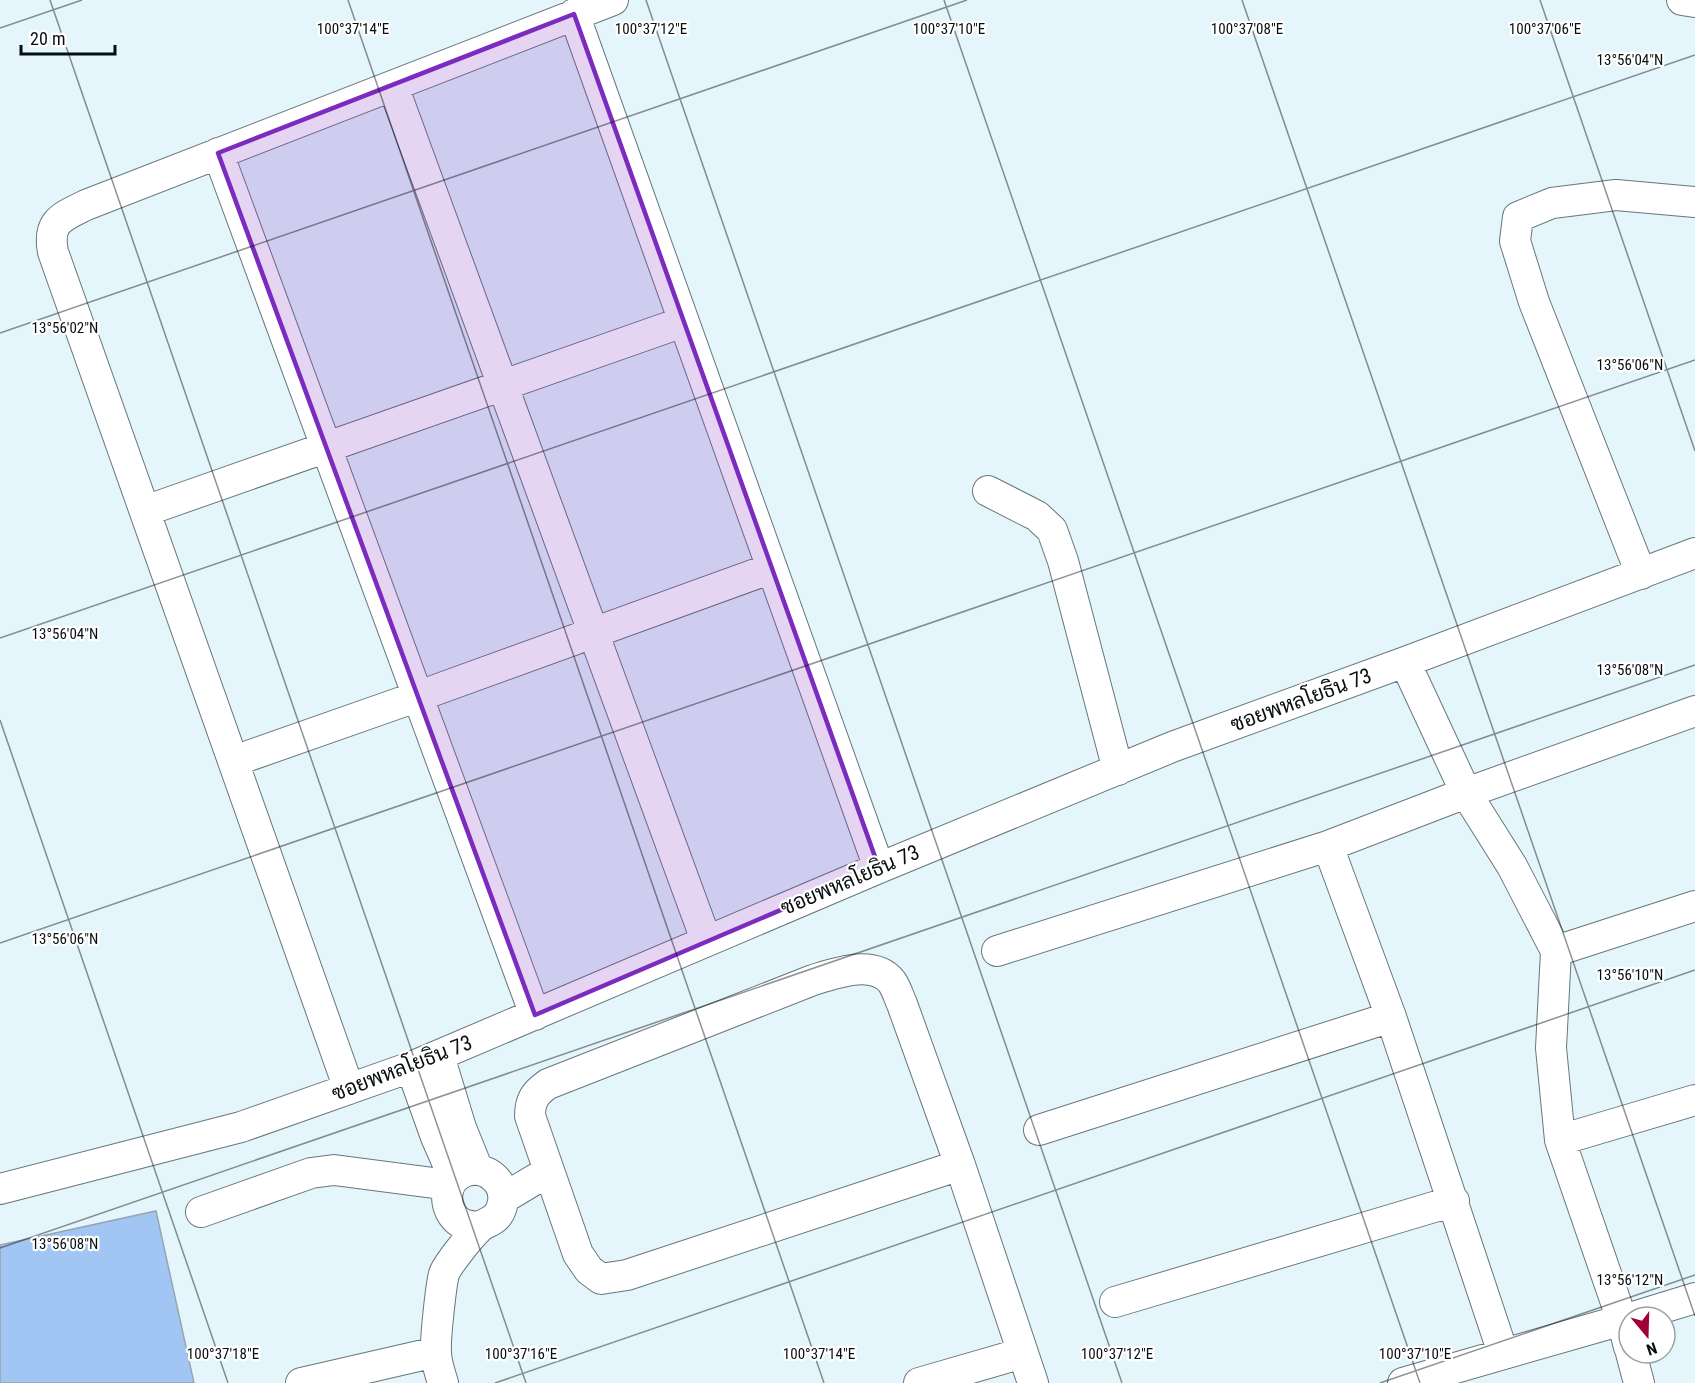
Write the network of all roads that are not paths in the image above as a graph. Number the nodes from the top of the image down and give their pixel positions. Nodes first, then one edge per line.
1 (613, 0) edge
2 (1682, 0) edge
3 (1695, 2) edge
4 (574, 14) junction
5 (393, 86) junction
6 (218, 153) junction
7 (1695, 202) edge
8 (683, 322) junction
9 (502, 385) junction
10 (327, 446) junction
11 (988, 491) dead end
12 (145, 511) junction
13 (1695, 553) edge
14 (772, 568) junction
15 (1641, 574) junction
16 (594, 633) junction
17 (1406, 662) junction
18 (418, 696) junction
19 (1695, 711) edge
20 (234, 761) junction
21 (1118, 770) junction
22 (1466, 793) junction
23 (1328, 846) junction
24 (879, 868) junction
25 (1695, 906) edge
26 (706, 940) junction
27 (997, 951) dead end
28 (1556, 951) junction
29 (535, 1015) junction
30 (1391, 1017) junction
31 (439, 1056) junction
32 (411, 1067) junction
33 (349, 1089) junction
34 (1695, 1100) edge
35 (1039, 1130) dead end
36 (1560, 1140) junction
37 (960, 1166) junction
38 (549, 1171) junction
39 (460, 1178) junction
40 (0, 1189) edge
41 (504, 1198) junction
42 (1454, 1202) junction
43 (201, 1212) dead end
44 (478, 1227) junction
45 (1695, 1298) edge
46 (1115, 1302) dead end
47 (1620, 1305) edge
48 (1677, 1306) edge
49 (1617, 1328) edge
50 (436, 1352) junction
51 (1023, 1353) junction
52 (1503, 1353) junction
53 (1634, 1365) edge
54 (301, 1383) edge
55 (443, 1383) edge
56 (920, 1383) edge
57 (1033, 1383) edge
58 (1403, 1383) edge
59 (1639, 1383) edge

1 - 4 street
2 - 3 street
4 - 5 street
4 - 8 street
5 - 6 street
5 - 9 street
6 - 10 street
6 - 12 street
7 - 15 street
8 - 9 street
8 - 14 street
9 - 10 street
9 - 16 street
10 - 12 street
10 - 18 street
11 - 21 street
12 - 20 street
13 - 15 street, ซอยพหลโยธิน 73
14 - 16 street
14 - 24 street
15 - 17 street, ซอยพหลโยธิน 73
16 - 18 street
16 - 26 street
17 - 21 street, ซอยพหลโยธิน 73
17 - 22 street
18 - 20 street
18 - 29 street
19 - 22 street
20 - 33 street
21 - 24 street, ซอยพหลโยธิน 73
22 - 23 street
22 - 28 street
23 - 27 street
23 - 30 street
24 - 26 street, ซอยพหลโยธิน 73
25 - 28 street
26 - 29 street, ซอยพหลโยธิน 73
28 - 36 street
29 - 31 street, ซอยพหลโยธิน 73
30 - 35 street
30 - 42 street
31 - 32 street, ซอยพหลโยธิน 73
31 - 39 street
32 - 33 street, ซอยพหลโยธิน 73
32 - 39 street
33 - 40 street, ซอยพหลโยธิน 73
34 - 36 street
36 - 47 street
37 - 38 street
37 - 38 street
37 - 51 street
38 - 41 street
39 - 41 street
39 - 43 street
39 - 44 street
41 - 44 street
42 - 46 street
42 - 52 street
44 - 50 street
45 - 48 street
49 - 52 street
50 - 54 street
50 - 55 street
51 - 56 street
51 - 57 street
52 - 58 street
53 - 59 street

